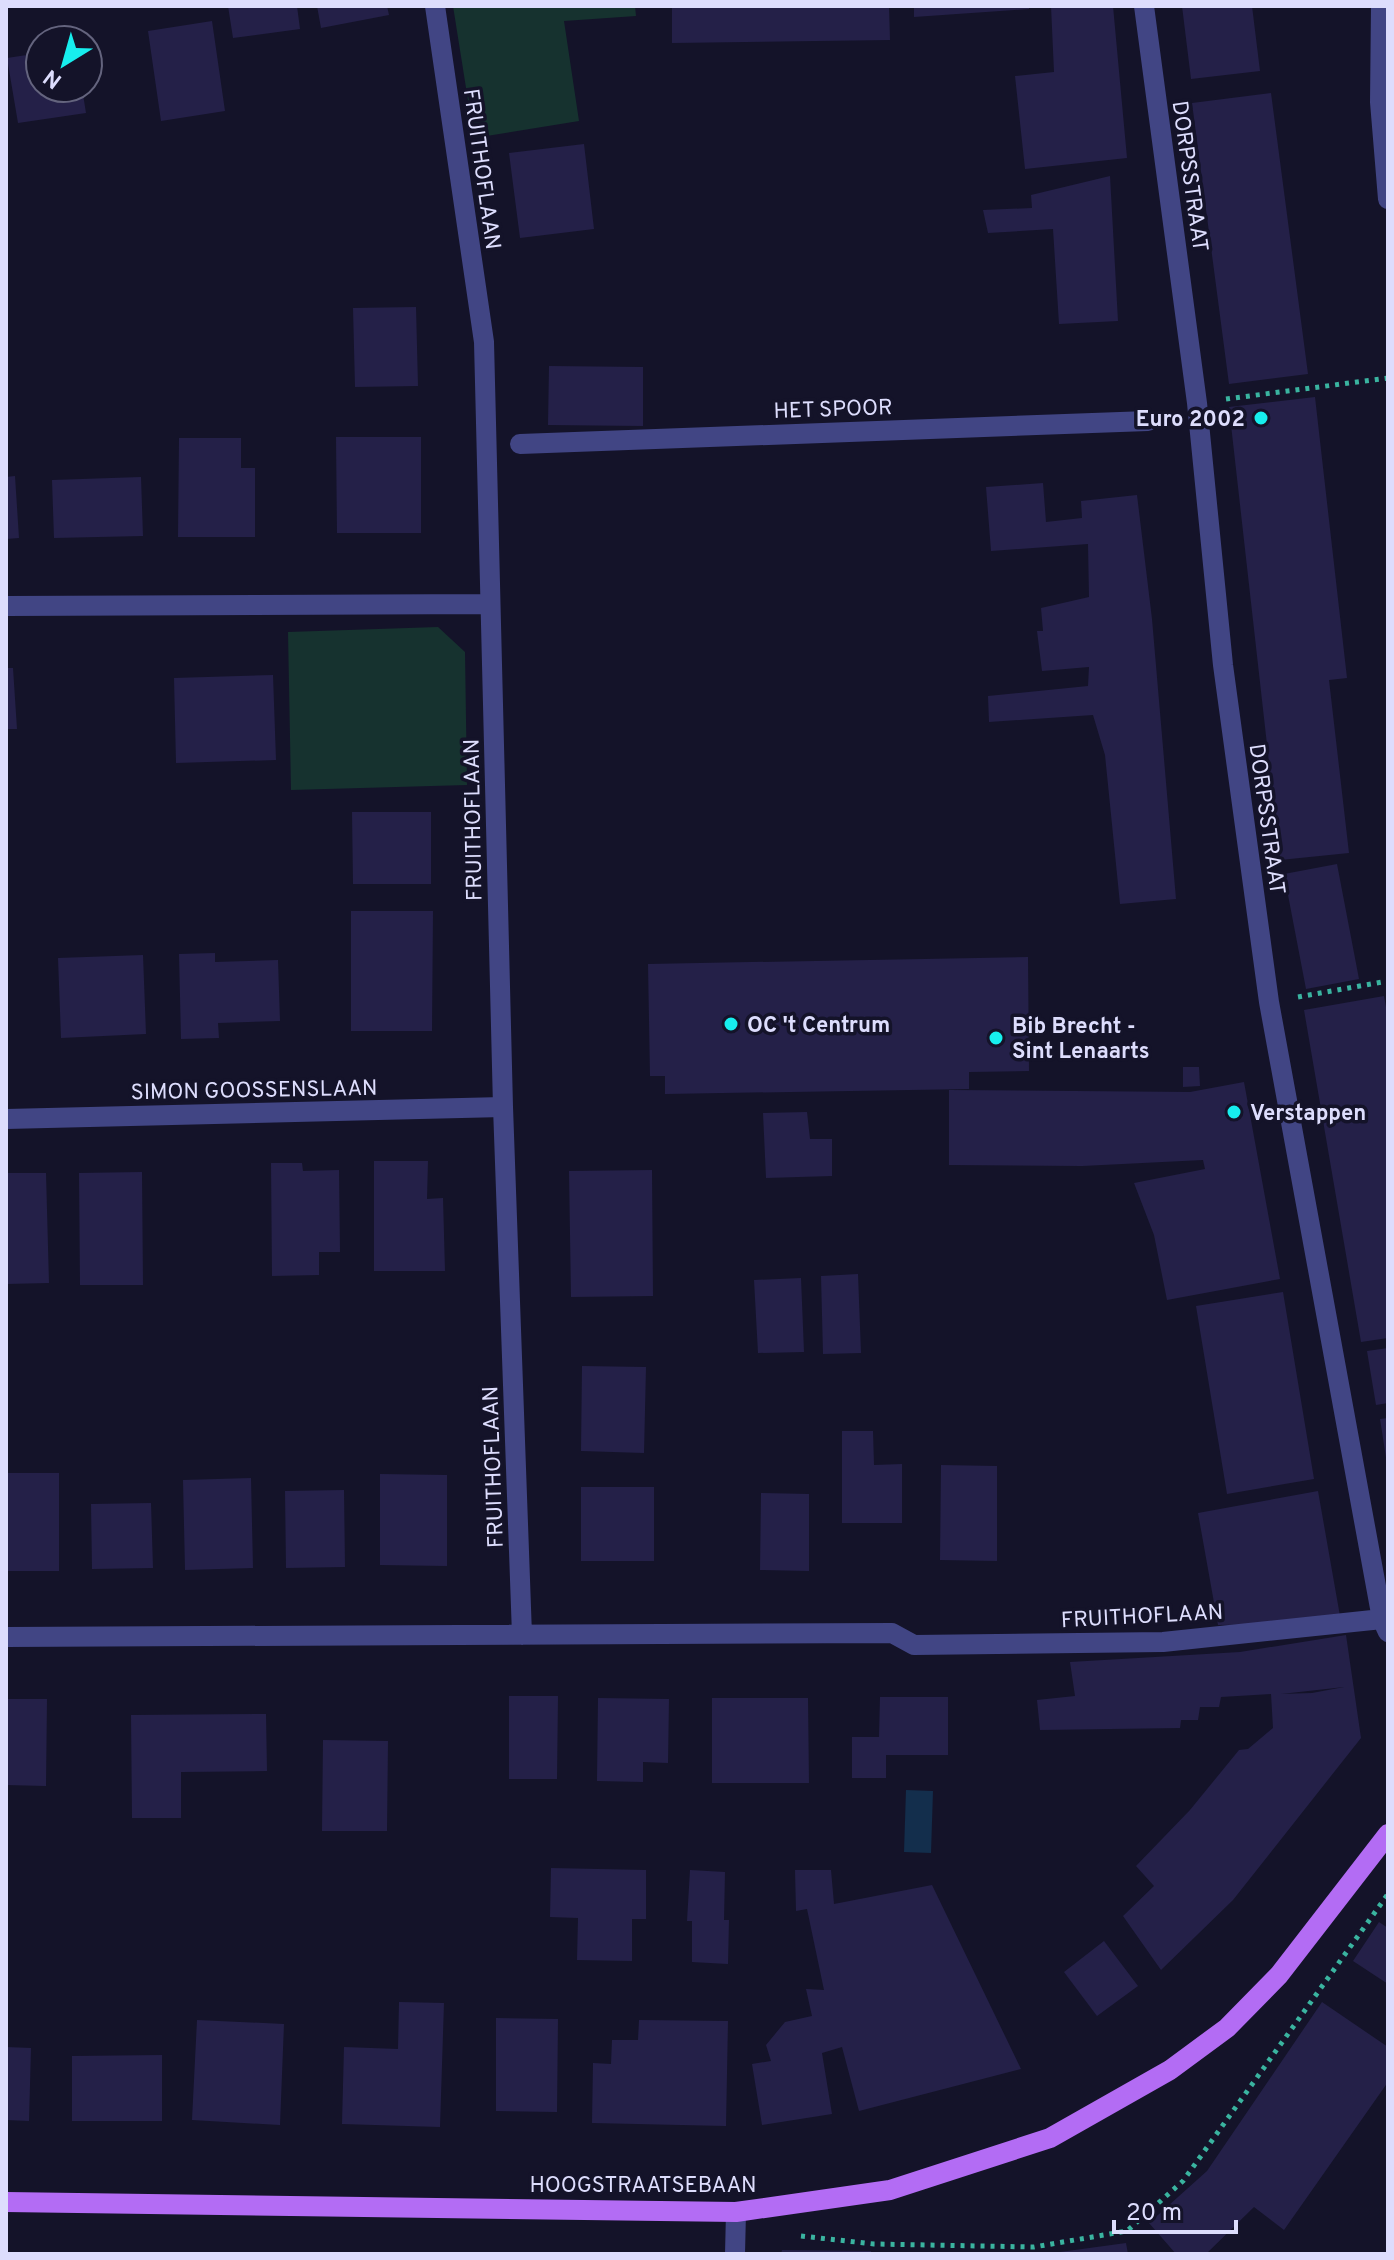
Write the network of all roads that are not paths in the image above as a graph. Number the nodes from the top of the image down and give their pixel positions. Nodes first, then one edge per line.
1 (435, 6) edge
2 (1144, 6) edge
3 (1381, 6) edge
4 (1388, 199) edge
5 (1148, 421) dead end
6 (520, 444) dead end
7 (490, 604) junction
8 (6, 606) edge
9 (503, 1107) junction
10 (6, 1119) edge
11 (1385, 1626) edge
12 (522, 1635) junction
13 (6, 1637) edge
14 (1387, 1837) edge
15 (6, 2202) edge
16 (736, 2212) junction
17 (735, 2254) edge

1 - 7 street, FRUITHOFLAAN
2 - 11 street, DORPSSTRAAT
3 - 4 street
5 - 6 street, HET SPOOR
7 - 8 street
7 - 9 street, FRUITHOFLAAN
9 - 10 street, SIMON GOOSSENSLAAN
9 - 12 street, FRUITHOFLAAN
11 - 12 street, FRUITHOFLAAN
12 - 13 street, FRUITHOFLAAN
14 - 16 main road, HOOGSTRAATSEBAAN
15 - 16 main road, HOOGSTRAATSEBAAN
16 - 17 street

